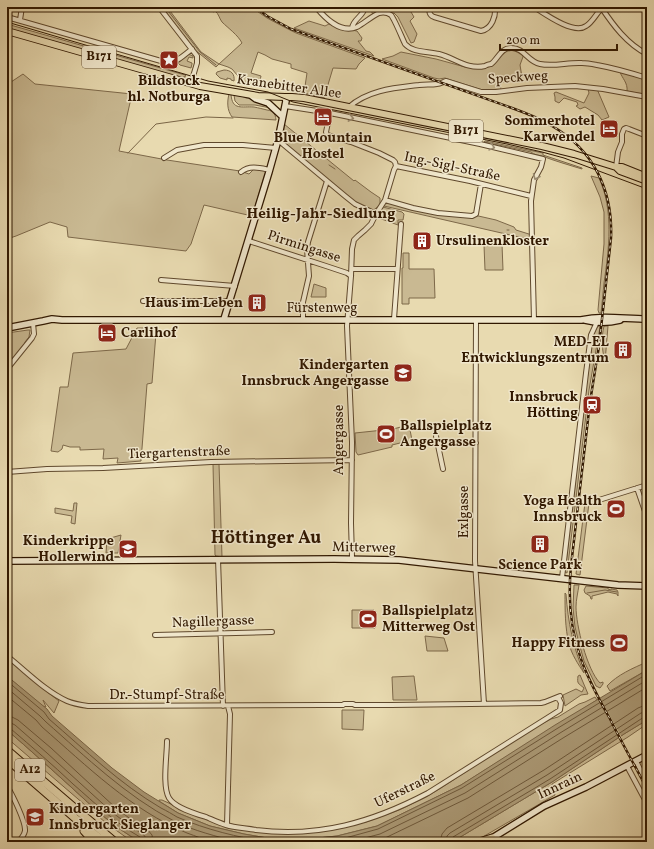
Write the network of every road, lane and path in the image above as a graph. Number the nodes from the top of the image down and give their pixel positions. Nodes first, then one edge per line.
1 (22, 7) edge
2 (159, 7) edge
3 (316, 7) edge
4 (365, 7) edge
5 (430, 7) edge
6 (495, 7) edge
7 (534, 7) edge
8 (602, 7) edge
9 (7, 17) edge
10 (20, 20) junction
11 (352, 28) junction
12 (7, 30) edge
13 (192, 49) junction
14 (645, 53) edge
15 (647, 78) edge
16 (191, 84) junction
17 (250, 95) junction
18 (647, 97) edge
19 (285, 98) junction
20 (285, 106) junction
21 (349, 107) junction
22 (330, 113) junction
23 (282, 116) junction
24 (647, 136) edge
25 (278, 140) junction
26 (276, 148) junction
27 (164, 158) dead end
28 (396, 166) junction
29 (616, 167) junction
30 (270, 170) junction
31 (241, 172) dead end
32 (647, 177) edge
33 (327, 181) junction
34 (647, 181) edge
35 (481, 184) junction
36 (532, 196) junction
37 (385, 200) junction
38 (376, 214) junction
39 (400, 224) dead end
40 (248, 241) junction
41 (307, 260) junction
42 (352, 269) junction
43 (397, 269) junction
44 (352, 276) junction
45 (160, 280) dead end
46 (235, 286) junction
47 (229, 300) junction
48 (143, 301) dead end
49 (394, 319) junction
50 (627, 319) junction
51 (647, 319) edge
52 (224, 320) junction
53 (303, 320) junction
54 (347, 320) junction
55 (476, 320) junction
56 (534, 320) junction
57 (581, 320) junction
58 (597, 322) junction
59 (33, 323) junction
60 (7, 328) edge
61 (7, 369) edge
62 (436, 436) dead end
63 (438, 442) junction
64 (476, 443) junction
65 (352, 460) junction
66 (443, 469) dead end
67 (7, 472) edge
68 (647, 485) edge
69 (637, 488) junction
70 (599, 500) dead end
71 (647, 517) edge
72 (218, 559) junction
73 (350, 560) junction
74 (7, 561) edge
75 (476, 569) junction
76 (562, 578) junction
77 (647, 586) edge
78 (272, 632) dead end
79 (220, 633) junction
80 (155, 635) dead end
81 (7, 656) edge
82 (558, 697) joint
83 (484, 704) junction
84 (223, 706) junction
85 (228, 706) junction
86 (167, 741) dead end
87 (7, 750) edge
88 (647, 755) edge
89 (7, 759) edge
90 (636, 761) junction
91 (627, 766) junction
92 (647, 783) edge
93 (7, 786) edge
94 (647, 803) edge
95 (75, 818) junction
96 (227, 825) junction
97 (492, 838) junction
98 (110, 841) edge
99 (18, 842) edge
100 (94, 842) edge
101 (121, 842) edge
102 (479, 842) edge
103 (485, 842) edge

1 - 10 street
2 - 13 street
3 - 11 street
4 - 11 street
5 - 6 street
7 - 8 street
8 - 14 street
9 - 10 street
10 - 13 street
11 - 15 street
12 - 16 main road, Kranebitter Allee / B171
13 - 16 street
16 - 17 main road, Kranebitter Allee / B171
17 - 19 main road, Kranebitter Allee / B171
17 - 23 street
18 - 21 street, Speckweg
19 - 20 street
19 - 21 main road, Kranebitter Allee / B171
20 - 22 street, Kranebitter Allee
20 - 23 street
21 - 29 main road, Kranebitter Allee / B171
22 - 28 street, Ing.-Sigl-Straße
22 -> 36 street, Kranebitter Allee
23 - 25 street
24 - 29 street
25 - 26 street
25 - 33 street
26 - 27 street
26 - 30 street
28 - 35 street, Ing.-Sigl-Straße
28 - 37 street, Angergasse
29 - 32 main road, B171
29 - 34 main road, B171
30 - 31 street
30 - 40 street
33 - 38 street
33 - 41 street
35 - 36 street, Ing.-Sigl-Straße
35 - 37 street
36 - 56 street
37 - 38 street, Angergasse
38 - 42 street, Angergasse
39 - 43 street
40 - 41 street, Pirmingasse
40 - 46 street
41 - 44 street, Pirmingasse
41 - 53 street
42 - 43 street
42 - 44 street, Angergasse
43 - 49 street
44 - 54 street, Angergasse
45 - 46 street
46 - 47 street
47 - 48 street
47 - 52 street
49 - 54 street, Fürstenweg
49 - 55 street, Fürstenweg
50 - 51 street, Fürstenweg
50 - 57 street, Fürstenweg
50 - 58 street, Fürstenweg
52 - 53 street, Fürstenweg
52 - 59 street, Fürstenweg
53 - 54 street, Fürstenweg
54 - 65 street, Angergasse
55 - 56 street, Fürstenweg
55 - 64 street, Exlgasse
56 - 57 street, Fürstenweg
57 - 58 street, Fürstenweg
58 - 76 street
59 - 60 street, Fürstenweg
59 - 61 street
62 - 63 street
63 - 64 street
63 - 66 street
64 - 75 street, Exlgasse
65 - 67 street, Tiergartenstraße
65 - 73 street, Angergasse
68 - 69 street
69 - 70 street
69 - 71 street
72 - 73 street, Mitterweg
72 - 74 street, Mitterweg
72 - 79 street
73 - 75 street, Mitterweg
75 - 76 street, Mitterweg
75 - 83 street, Exlgasse
76 - 77 street, Mitterweg
78 - 79 street, Nagillergasse
79 - 80 street, Nagillergasse
79 - 84 street
81 - 84 street, Dr.-Stumpf-Straße
82 - 83 street, Dr.-Stumpf-Straße
82 - 96 street, Uferstraße
83 - 85 street, Dr.-Stumpf-Straße
84 - 85 street, Dr.-Stumpf-Straße
85 - 96 street
86 - 96 street, Uferstraße
87 - 98 highway, A12
88 - 90 street, Innrain
89 - 95 highway, A12
90 - 91 street, Innrain
90 - 92 street
91 - 94 street
91 - 97 street, Innrain
93 - 99 street
95 - 98 highway, A12
95 - 100 highway
97 - 102 highway
97 - 103 street, Innrain
98 - 101 highway

